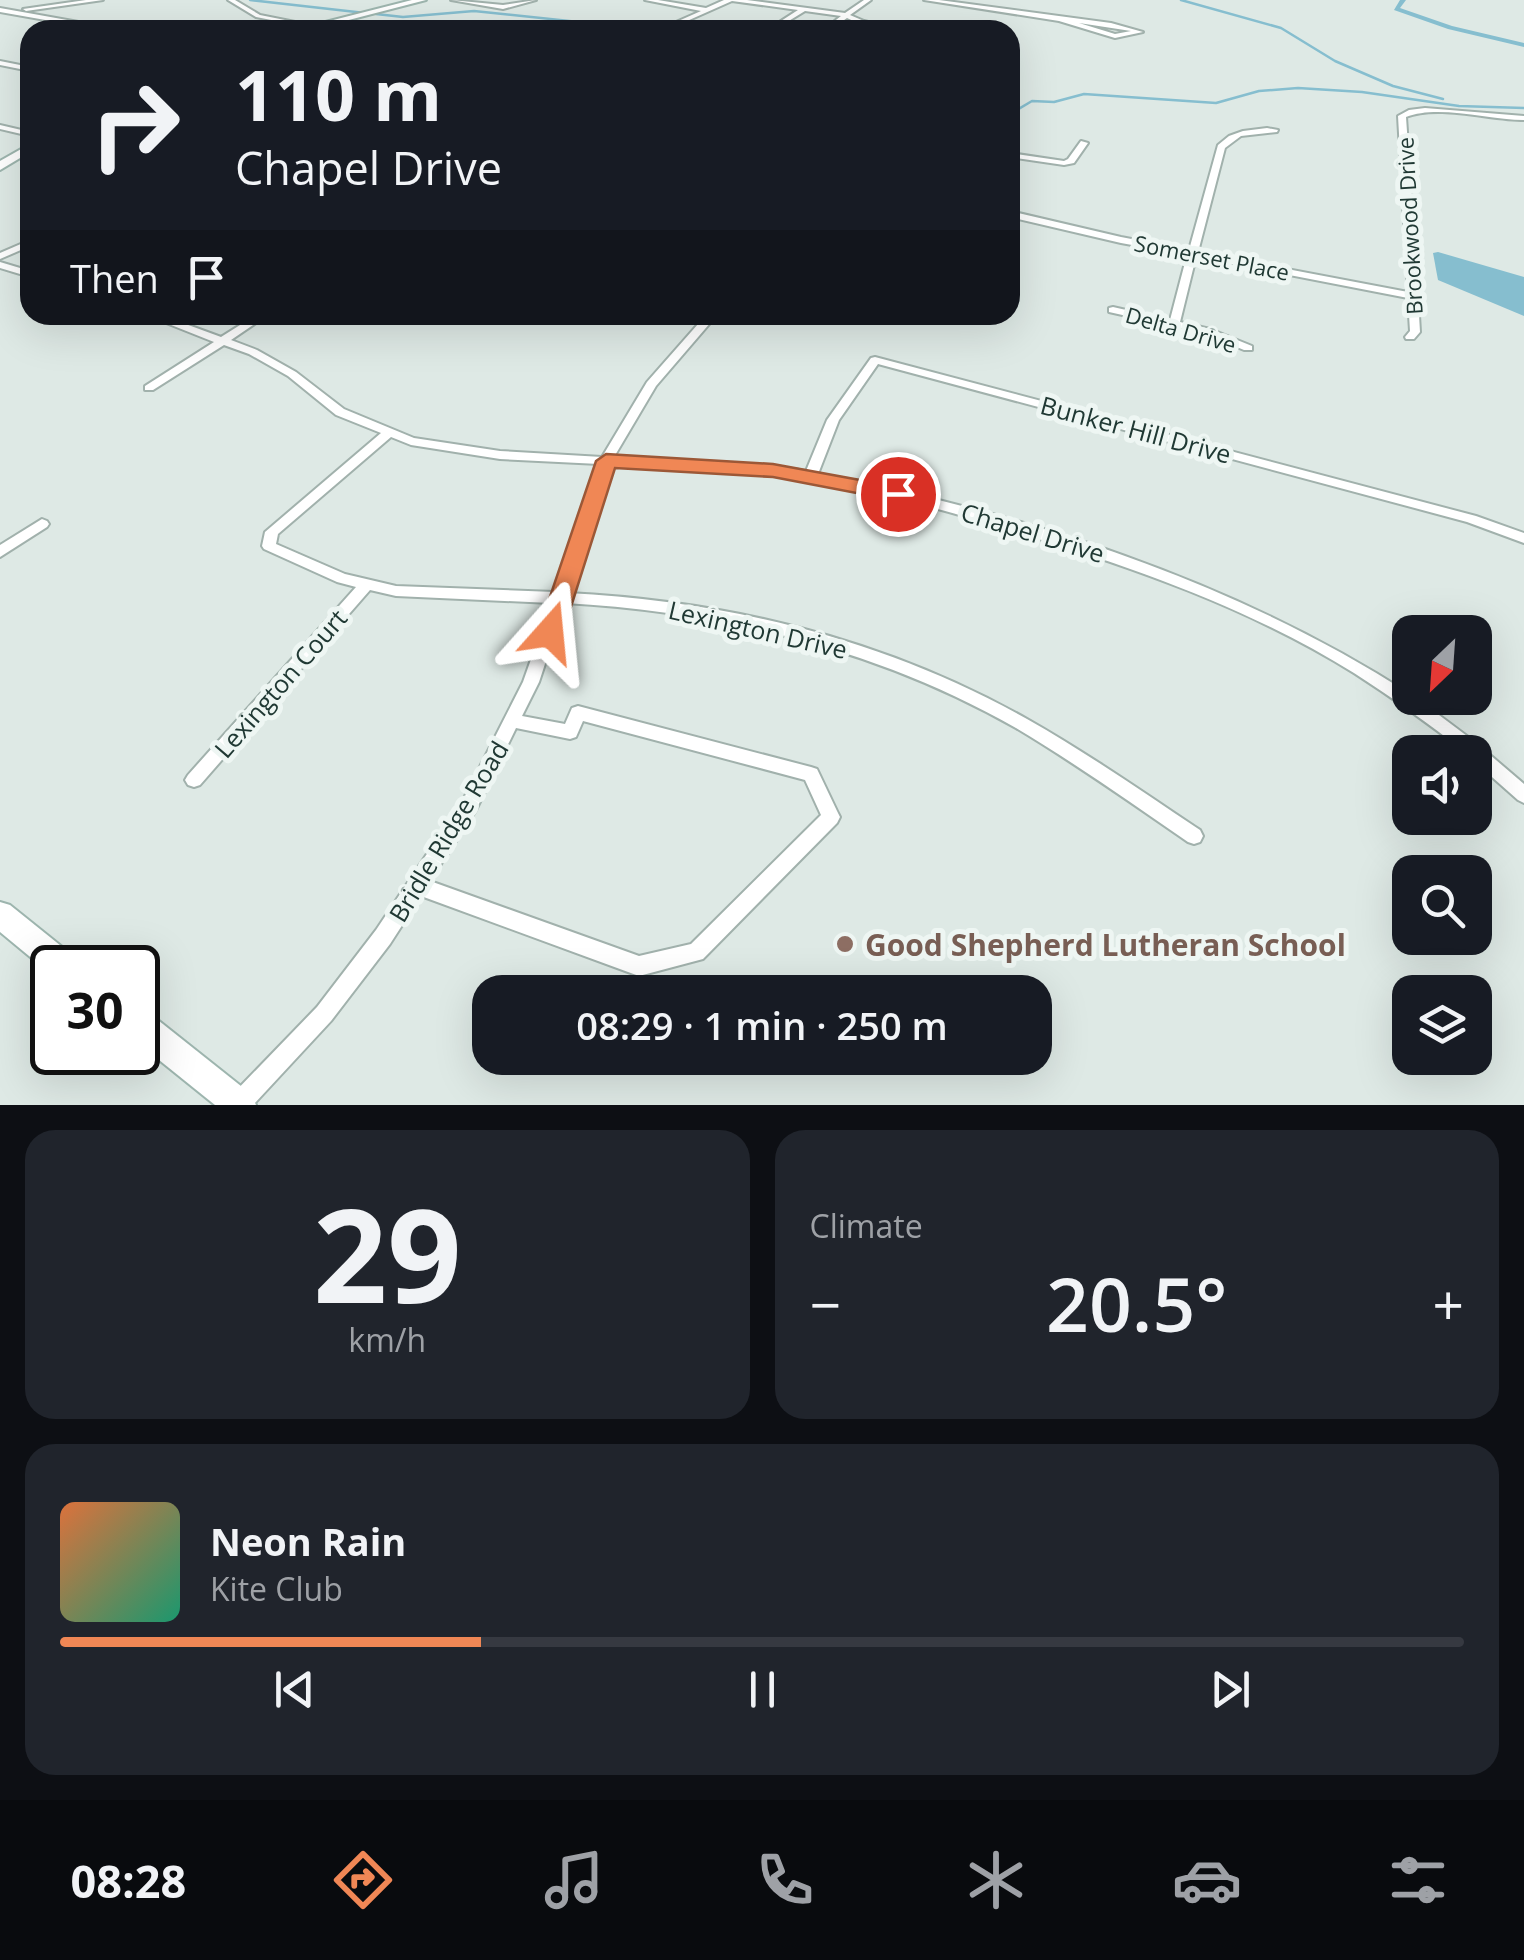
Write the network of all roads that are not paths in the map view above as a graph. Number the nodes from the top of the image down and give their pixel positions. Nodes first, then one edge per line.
1 (100, 0) edge
2 (231, 0) edge
3 (422, 0) edge
4 (454, 0) edge
5 (533, 0) edge
6 (648, 0) edge
7 (731, 0) edge
8 (868, 0) edge
9 (926, 0) edge
10 (708, 10) junction
11 (802, 10) junction
12 (0, 12) edge
13 (10, 12) junction
14 (844, 14) junction
15 (1060, 19) junction
16 (55, 20) edge
17 (280, 20) edge
18 (337, 20) edge
19 (685, 20) edge
20 (786, 20) edge
21 (837, 20) edge
22 (856, 20) edge
23 (1521, 118) edge
24 (1274, 130) dead end
25 (1524, 130) edge
26 (1084, 143) dead end
27 (1020, 156) edge
28 (1020, 216) edge
29 (1194, 254) junction
30 (1414, 296) junction
31 (1113, 310) dead end
32 (1174, 324) junction
33 (180, 325) edge
34 (247, 325) edge
35 (703, 325) edge
36 (1410, 336) dead end
37 (223, 340) junction
38 (1248, 348) dead end
39 (149, 388) dead end
40 (388, 434) junction
41 (606, 461) junction
42 (811, 476) junction
43 (42, 524) dead end
44 (1524, 538) edge
45 (0, 552) edge
46 (366, 586) junction
47 (560, 600) junction
48 (514, 721) junction
49 (194, 780) dead end
50 (1521, 788) edge
51 (1194, 836) dead end
52 (418, 886) junction
53 (0, 916) edge
54 (37, 945) edge
55 (160, 1042) edge
56 (239, 1105) edge

1 - 13 street
2 - 17 street
3 - 18 street
4 - 5 street
6 - 10 street
7 - 10 street
7 - 11 street
8 - 14 street
9 - 15 street
10 - 19 street
11 - 14 street
11 - 20 street
12 - 13 street
13 - 16 street
14 - 21 street
14 - 22 street
15 - 15 street
23 - 25 street
23 - 30 street, Brookwood Drive
24 - 29 street
26 - 27 street
28 - 29 street, Somerset Place
29 - 30 street, Somerset Place
29 - 32 street
30 - 36 street, Brookwood Drive
31 - 32 street, Delta Drive
32 - 38 street, Delta Drive
33 - 37 street, Chapel Drive
34 - 37 street
35 - 41 street, Bridle Ridge Road
37 - 39 street
37 - 40 street, Chapel Drive
40 - 41 street, Chapel Drive
40 - 46 street, Lexington Drive
41 - 42 street, Chapel Drive
41 - 47 street, Bridle Ridge Road
42 - 44 street, Bunker Hill Drive
42 - 50 street, Chapel Drive
43 - 45 street
46 - 47 street, Lexington Drive
46 - 49 street, Lexington Court
47 - 48 street, Bridle Ridge Road
47 - 51 street, Lexington Drive
48 - 52 street, Bridle Ridge Road
48 - 52 street
52 - 56 street, Bridle Ridge Road
53 - 54 street
55 - 56 street

